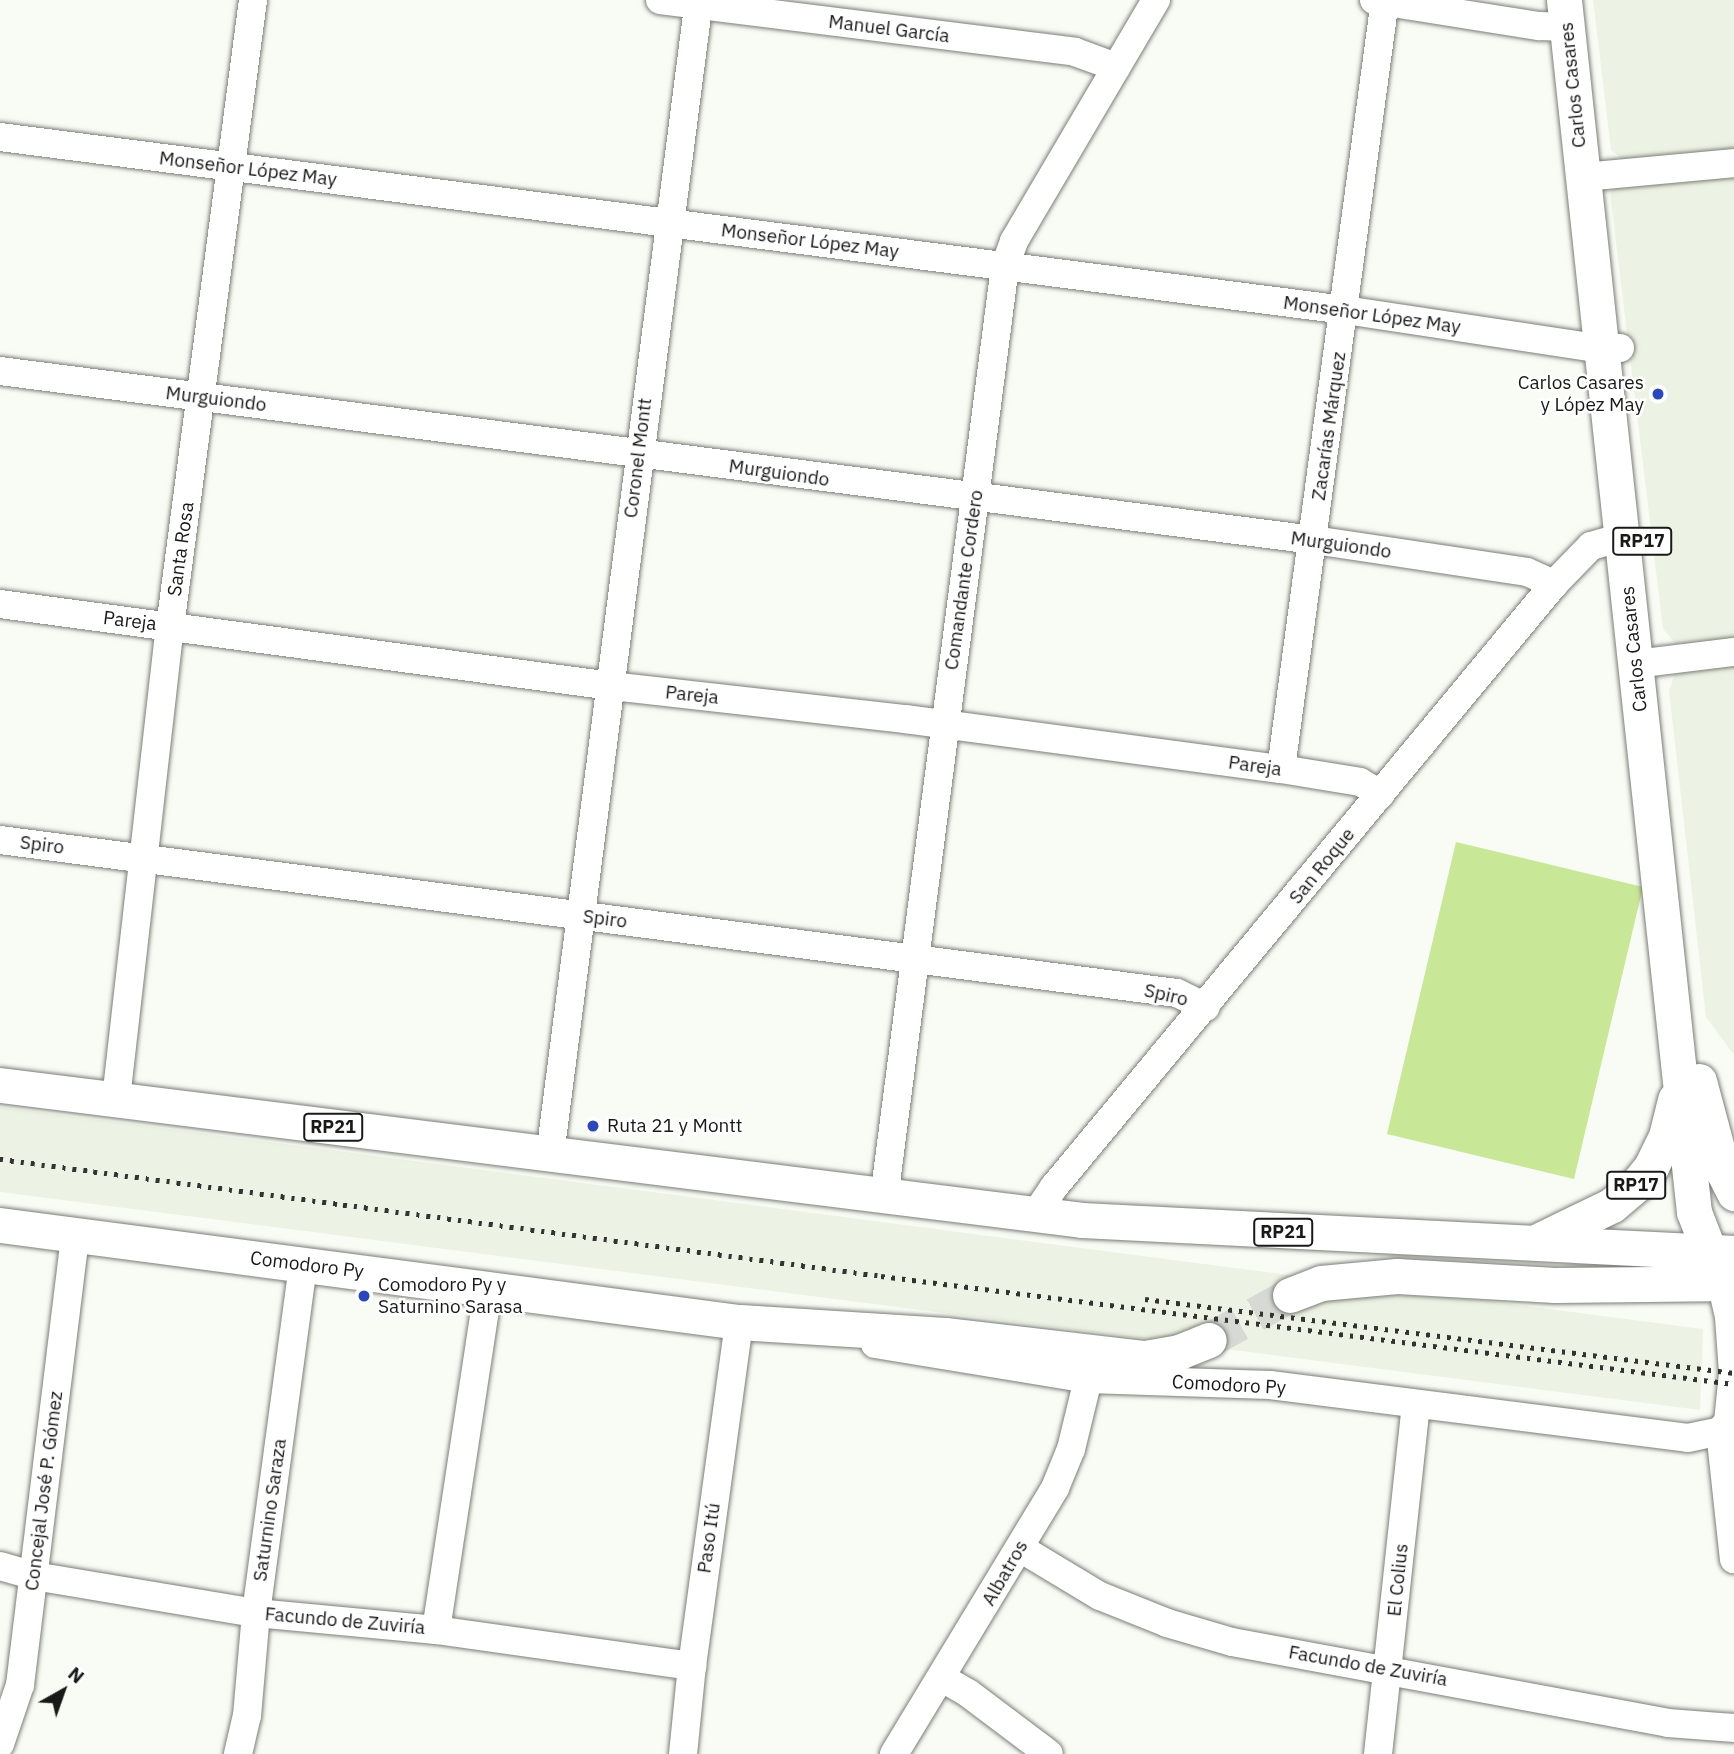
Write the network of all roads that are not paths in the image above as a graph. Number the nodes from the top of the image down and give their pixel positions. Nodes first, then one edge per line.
1 (253, 0) edge
2 (660, 0) edge
3 (1156, 0) edge
4 (1381, 1) edge
5 (698, 2) edge
6 (1572, 9) edge
7 (1116, 67) junction
8 (0, 137) edge
9 (1734, 163) edge
10 (231, 167) junction
11 (1594, 177) junction
12 (669, 223) junction
13 (1005, 266) junction
14 (1345, 310) junction
15 (1611, 348) junction
16 (0, 371) edge
17 (201, 397) junction
18 (638, 454) junction
19 (975, 499) junction
20 (1623, 537) junction
21 (1314, 540) junction
22 (1555, 584) junction
23 (0, 604) edge
24 (170, 626) junction
25 (1734, 652) edge
26 (1645, 663) junction
27 (611, 686) junction
28 (944, 725) junction
29 (1281, 769) junction
30 (1381, 794) junction
31 (0, 839) edge
32 (145, 858) junction
33 (581, 916) junction
34 (914, 958) junction
35 (1206, 1007) junction
36 (1690, 1078) junction
37 (0, 1085) edge
38 (116, 1100) junction
39 (550, 1155) junction
40 (1734, 1193) edge
41 (884, 1198) junction
42 (1035, 1215) junction
43 (0, 1225) edge
44 (75, 1235) junction
45 (1532, 1244) junction
46 (1716, 1264) edge
47 (303, 1265) junction
48 (488, 1290) junction
49 (1290, 1295) tunnel mouth
50 (739, 1322) junction
51 (1209, 1340) tunnel mouth
52 (1088, 1379) junction
53 (1416, 1405) junction
54 (1727, 1425) edge
55 (1020, 1548) junction
56 (1734, 1559) edge
57 (0, 1566) edge
58 (34, 1576) junction
59 (256, 1613) junction
60 (436, 1630) junction
61 (692, 1666) junction
62 (1388, 1670) junction
63 (942, 1678) junction
64 (1734, 1728) edge
65 (0, 1744) edge
66 (238, 1754) edge
67 (683, 1754) edge
68 (894, 1754) edge
69 (1049, 1754) edge
70 (1378, 1754) edge

1 - 10 street, Santa Rosa
2 - 5 street, Manuel García
3 - 7 street, Comandante Cordero
4 - 6 street
4 - 14 street, Zacarías Márquez
5 - 7 street, Manuel García
5 - 12 street, Coronel Montt
6 - 11 main road, Carlos Casares / RP17
7 - 13 street, Comandante Cordero
8 - 10 street, Monseñor López May
9 - 11 street
10 - 12 street, Monseñor López May
10 - 17 street, Santa Rosa
11 - 15 main road, Carlos Casares / RP17
12 - 13 street, Monseñor López May
12 - 18 street, Coronel Montt
13 - 14 street, Monseñor López May
13 - 19 street, Comandante Cordero
14 - 15 street, Monseñor López May
14 - 21 street, Zacarías Márquez
15 - 20 main road, Carlos Casares / RP17
15 - 26 main road, Carlos Casares / RP17
16 - 17 street, Murguiondo
17 - 18 street, Murguiondo
17 - 24 street, Santa Rosa
18 - 19 street, Murguiondo
18 - 27 street, Coronel Montt
19 - 21 street, Murguiondo
19 - 28 street, Comandante Cordero
20 - 22 street, San Roque
20 - 26 main road, Carlos Casares / RP17
21 - 22 street, Murguiondo
21 - 29 street, Zacarías Márquez
22 - 30 street, San Roque
23 - 24 street, Pareja
24 - 27 street, Pareja
24 - 32 street, Santa Rosa
25 - 26 street
26 - 36 main road, Carlos Casares / RP17
27 - 28 street, Pareja
27 - 33 street, Coronel Montt
28 - 29 street, Pareja
28 - 34 street, Comandante Cordero
29 - 30 street, Pareja
30 - 35 street, San Roque
31 - 32 street, Spiro
32 - 33 street, Spiro
32 - 38 street, Santa Rosa
33 - 34 street, Spiro
33 - 39 street, Coronel Montt
34 - 35 street, Spiro
34 - 41 street, Comandante Cordero
35 - 42 street, San Roque
36 - 40 main road, RP17
36 - 45 main road, RP17
36 - 46 main road, Carlos Casares / RP17
37 - 38 main road, RP21
38 - 39 main road, RP21
39 - 41 main road, RP21
41 - 42 main road, RP21
42 - 45 main road, RP21
43 - 44 main road, Comodoro Py
44 - 47 main road, Comodoro Py
44 - 58 street, Concejal José P. Gómez
45 - 46 main road, RP21
46 - 49 main road
46 - 54 street, Carlos Casares
47 - 48 main road, Comodoro Py
47 - 59 street, Saturnino Saraza
48 - 50 main road, Comodoro Py
48 - 60 street
50 - 51 main road, Comodoro Py
50 - 52 street, Comodoro Py
50 - 61 street, Paso Itú
52 - 53 street, Comodoro Py
52 - 55 street, Albatros
53 - 54 street, Comodoro Py
53 - 62 street, El Colius
54 - 56 street, Carlos Casares
55 - 62 street, Facundo de Zuviría
55 - 63 street, Albatros
57 - 58 street, Facundo de Zuviría
58 - 59 street, Facundo de Zuviría
58 - 65 street, Concejal José P. Gómez
59 - 60 street, Facundo de Zuviría
59 - 66 street, Saturnino Saraza
60 - 61 street, Facundo de Zuviría
61 - 67 street, Paso Itú
62 - 64 street, Facundo de Zuviría
62 - 70 street, El Colius
63 - 68 street, Albatros
63 - 69 street

